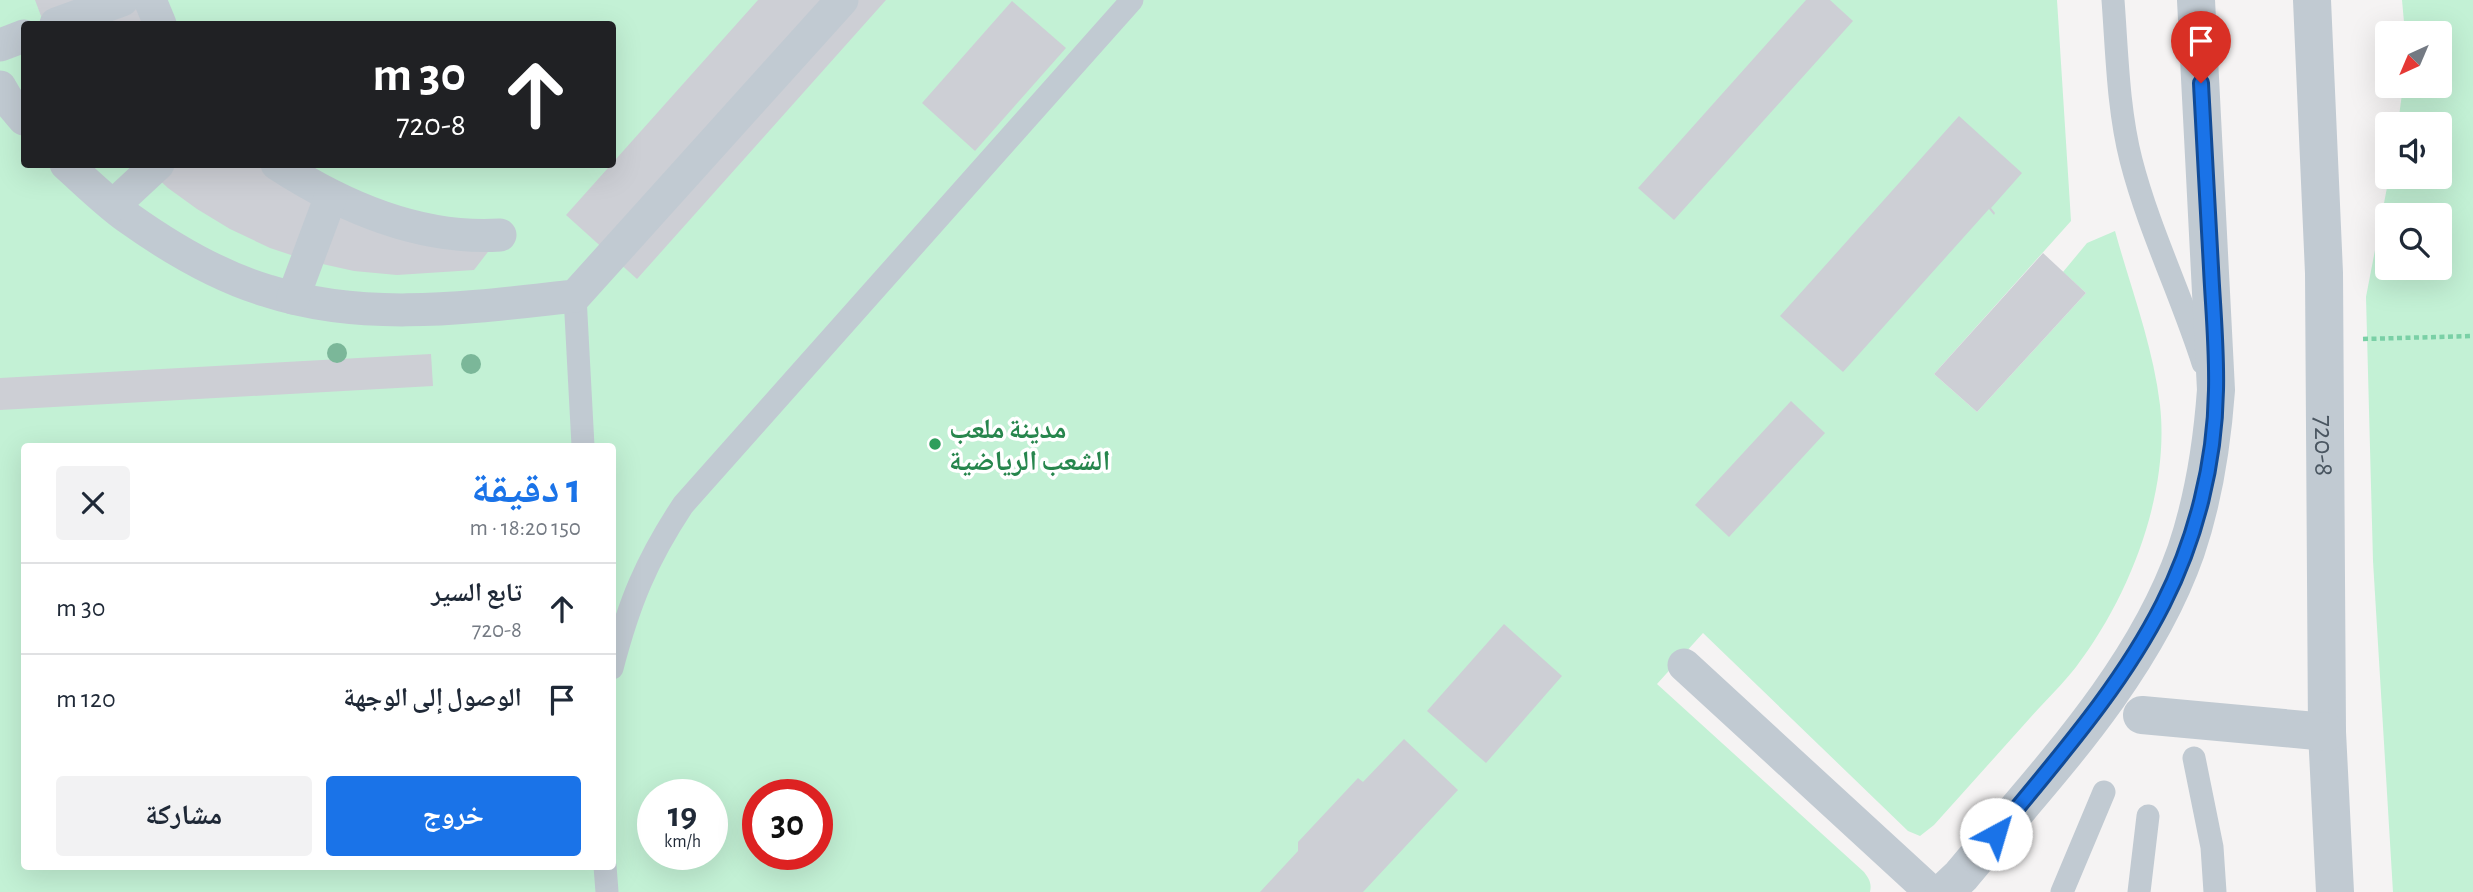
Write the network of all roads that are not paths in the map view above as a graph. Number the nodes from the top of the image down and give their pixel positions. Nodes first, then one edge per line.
1 (122, 0) edge
2 (150, 0) edge
3 (842, 0) edge
4 (1132, 0) edge
5 (2113, 0) edge
6 (2196, 0) edge
7 (2312, 0) edge
8 (64, 21) edge
9 (159, 21) edge
10 (21, 37) edge
11 (0, 46) edge
12 (0, 87) edge
13 (21, 115) edge
14 (71, 168) edge
15 (154, 168) edge
16 (284, 168) edge
17 (331, 196) junction
18 (114, 205) junction
19 (500, 235) dead end
20 (575, 296) junction
21 (293, 298) junction
22 (2216, 399) junction
23 (583, 443) edge
24 (616, 655) edge
25 (1684, 665) dead end
26 (2142, 715) dead end
27 (2327, 732) junction
28 (2194, 758) dead end
29 (2104, 792) dead end
30 (2148, 816) dead end
31 (605, 870) edge
32 (607, 892) edge
33 (1931, 892) edge
34 (1944, 892) edge
35 (2062, 892) edge
36 (2139, 892) edge
37 (2215, 892) edge
38 (2335, 892) edge

1 - 8 street
2 - 9 street
3 - 20 street
4 - 24 lane
5 - 22 lane
6 - 22 street
7 - 27 street, 720-8
10 - 11 street
12 - 13 street
14 - 18 street
15 - 18 street
16 - 17 street
17 - 19 street
17 - 21 street
18 - 21 street
20 - 21 street
20 - 23 lane
22 - 34 street
25 - 33 street
26 - 27 street
27 - 38 street, 720-8
28 - 37 lane
29 - 35 lane
30 - 36 lane
31 - 32 lane

